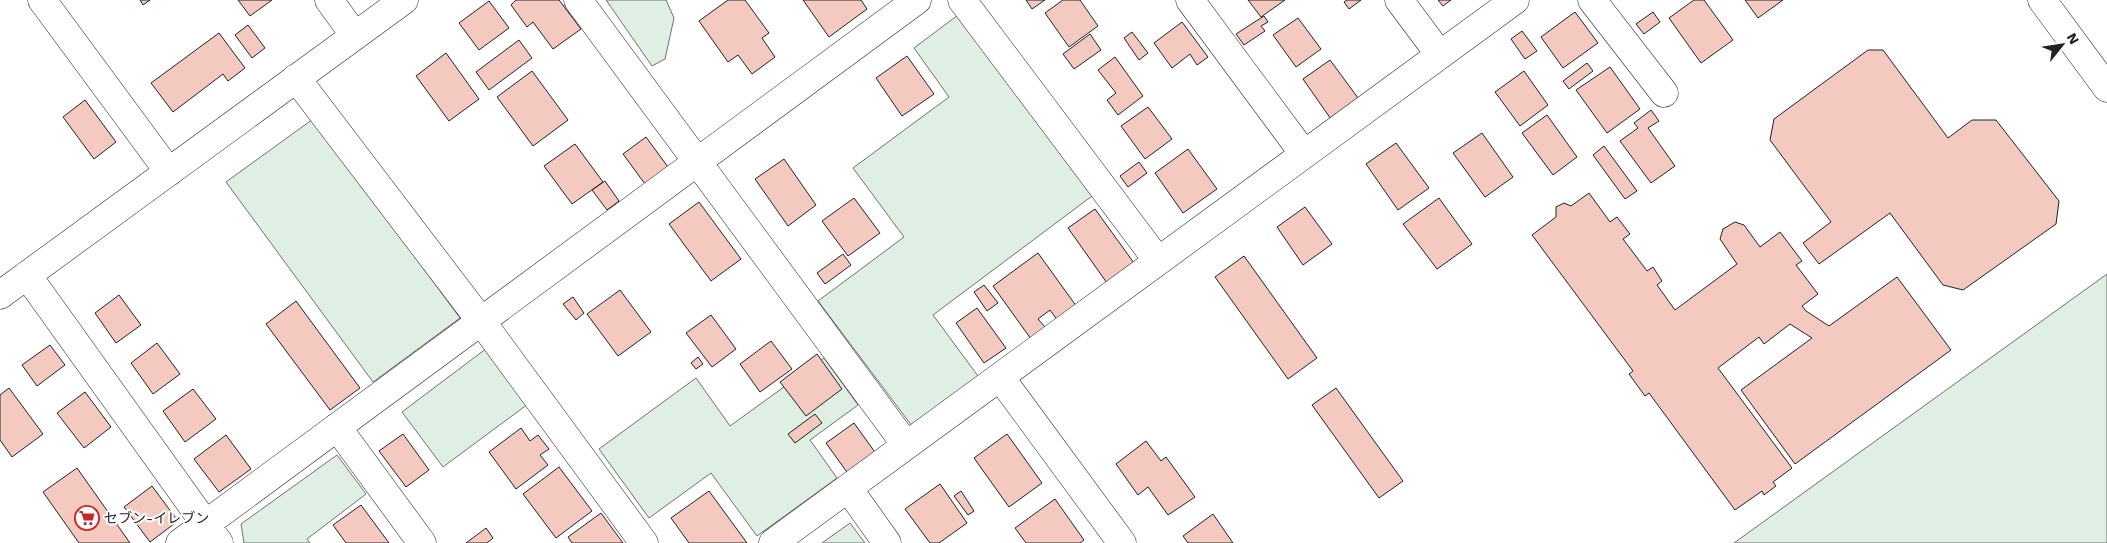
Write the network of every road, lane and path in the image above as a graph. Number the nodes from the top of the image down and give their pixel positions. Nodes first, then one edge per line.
1 (42, 0) edge
2 (329, 0) edge
3 (404, 0) edge
4 (578, 0) edge
5 (917, 0) edge
6 (962, 0) edge
7 (1190, 0) edge
8 (1400, 0) edge
9 (1515, 0) edge
10 (1592, 0) edge
11 (2042, 0) edge
12 (355, 36) junction
13 (1440, 55) junction
14 (296, 78) junction
15 (2107, 88) edge
16 (1664, 94) dead end
17 (1304, 154) junction
18 (698, 161) junction
19 (169, 172) junction
20 (1158, 261) junction
21 (27, 275) junction
22 (0, 295) edge
23 (481, 321) junction
24 (1000, 377) junction
25 (337, 427) junction
26 (906, 445) junction
27 (848, 488) junction
28 (212, 534) edge
29 (180, 543) edge
30 (422, 543) edge
31 (644, 543) edge
32 (773, 543) edge
33 (888, 543) edge
34 (1122, 543) edge

1 - 19 street
2 - 12 street
3 - 12 street
4 - 18 street
5 - 18 street
6 - 20 street
7 - 17 street
8 - 13 street
9 - 13 street
10 - 16 street
11 - 15 street
12 - 14 street
13 - 17 street
14 - 19 street
14 - 23 street
17 - 20 street
18 - 23 street
18 - 26 street
19 - 21 street
20 - 24 street
21 - 22 street
21 - 28 street
23 - 25 street
23 - 31 street
24 - 26 street
24 - 34 street
25 - 28 street
25 - 30 street
26 - 27 street
27 - 32 street
27 - 33 street
28 - 29 street

